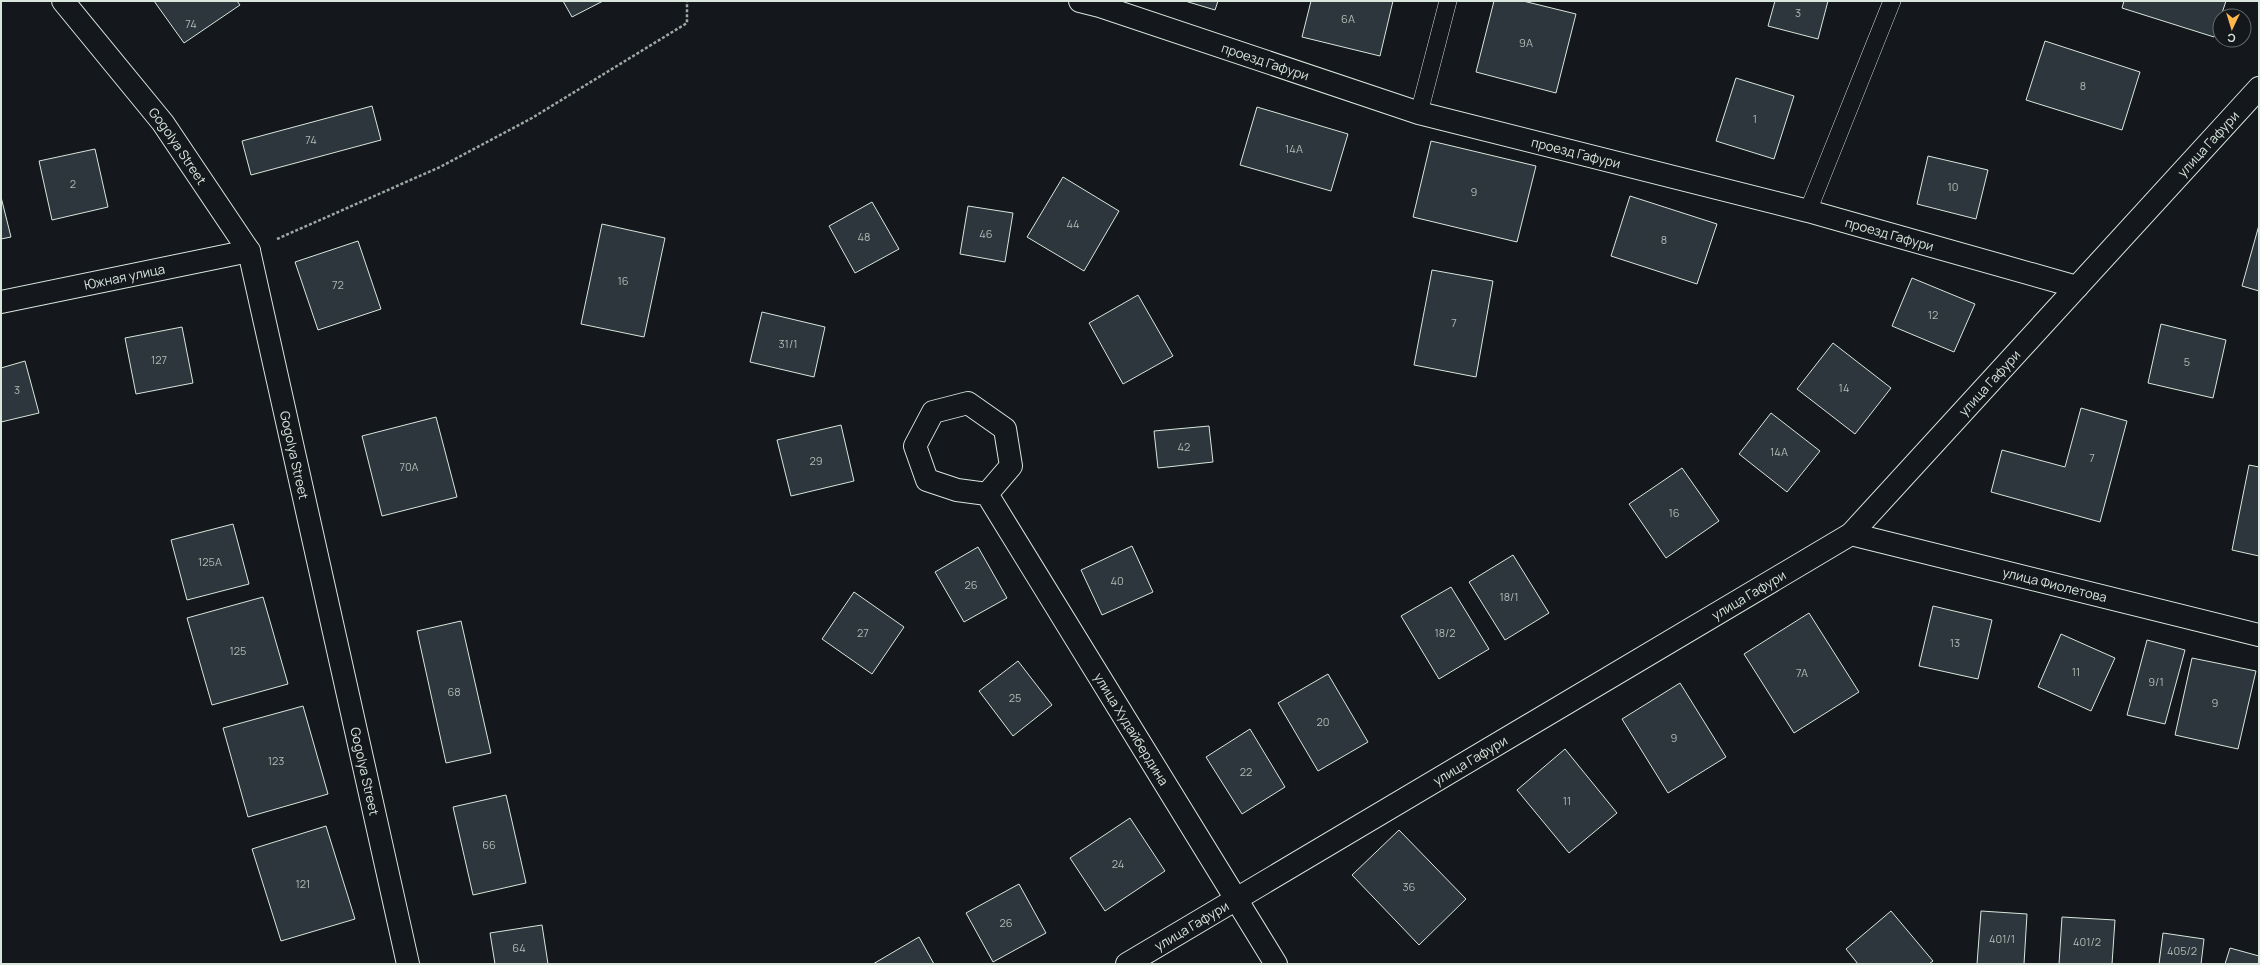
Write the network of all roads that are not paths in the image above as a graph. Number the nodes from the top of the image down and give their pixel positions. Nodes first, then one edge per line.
1 (64, 1) edge
2 (1080, 1) edge
3 (1448, 1) edge
4 (1892, 1) edge
5 (2259, 88) edge
6 (1419, 113) junction
7 (1808, 211) junction
8 (249, 251) junction
9 (2077, 287) junction
10 (1, 302) edge
11 (987, 494) junction
12 (1851, 534) junction
13 (2259, 634) edge
14 (1237, 898) junction
15 (408, 964) edge
16 (1127, 964) edge
17 (1276, 964) edge

1 - 8 street, Gogolya Street
2 - 6 street, проезд Гафури
3 - 6 lane
4 - 7 lane
5 - 9 street, улица Гафури
6 - 7 street, проезд Гафури
7 - 9 street, проезд Гафури
8 - 10 street, Южная улица
8 - 15 street, Gogolya Street
9 - 12 street, улица Гафури
11 - 11 street
11 - 14 street, улица Худайбердина
12 - 13 street, улица Фиолетова
12 - 14 street, улица Гафури
14 - 16 street, улица Гафури
14 - 17 street, улица Худайбердина

